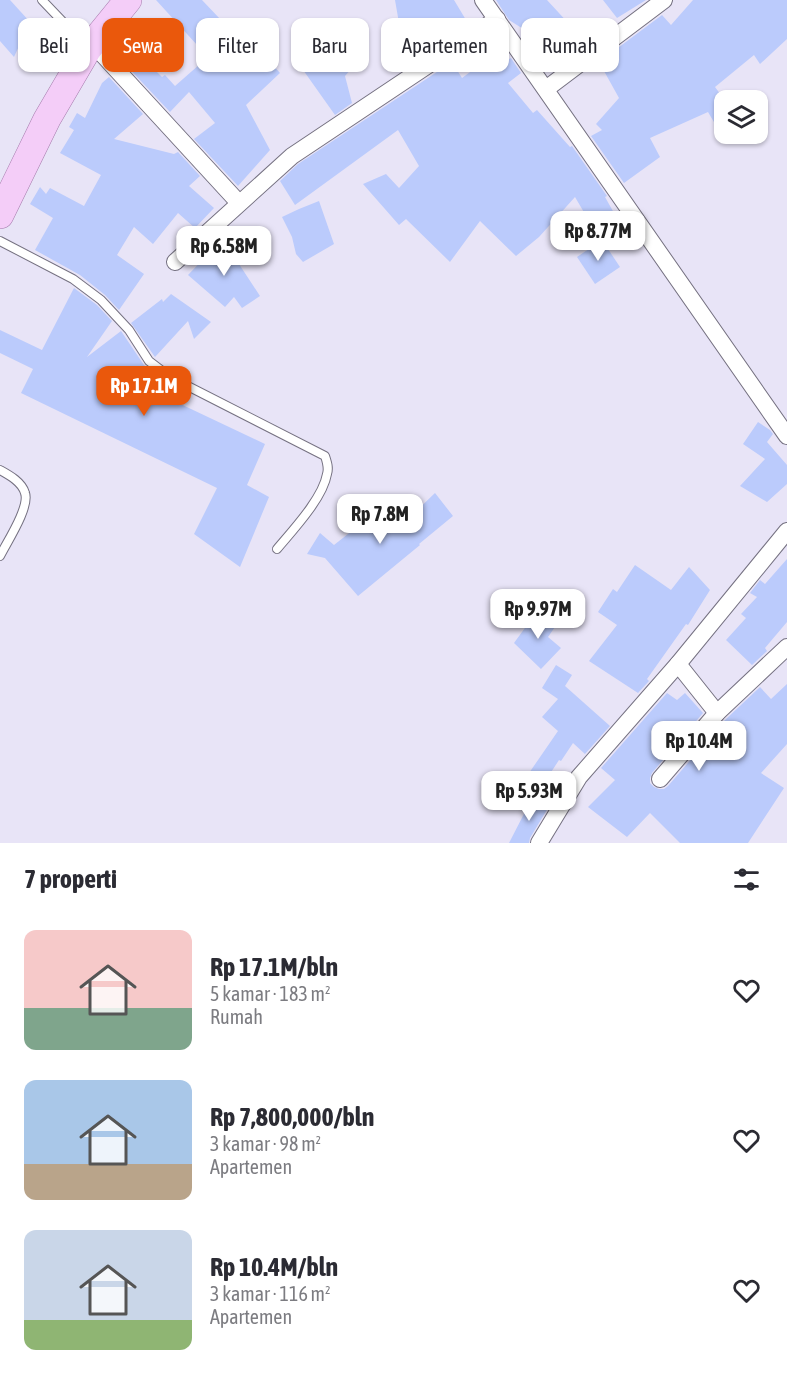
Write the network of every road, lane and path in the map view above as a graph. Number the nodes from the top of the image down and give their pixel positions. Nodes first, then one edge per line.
1 (42, 0) edge
2 (128, 0) edge
3 (483, 0) edge
4 (664, 0) edge
5 (61, 18) edge
6 (496, 18) edge
7 (509, 36) edge
8 (90, 46) joint
9 (75, 72) edge
10 (417, 72) edge
11 (546, 89) junction
12 (239, 203) junction
13 (0, 215) edge
14 (0, 241) edge
15 (175, 262) dead end
16 (787, 436) edge
17 (0, 470) edge
18 (787, 531) edge
19 (277, 549) dead end
20 (0, 556) edge
21 (787, 647) edge
22 (678, 664) junction
23 (717, 713) junction
24 (660, 779) dead end
25 (539, 843) edge

1 - 5 lane
2 - 8 main road
3 - 6 street
4 - 11 street
7 - 11 street
8 - 12 street
9 - 13 main road
10 - 12 street
11 - 16 street
12 - 15 street
14 - 19 lane
17 - 20 lane
18 - 22 street
21 - 23 street
22 - 23 street
22 - 25 street
23 - 24 street

